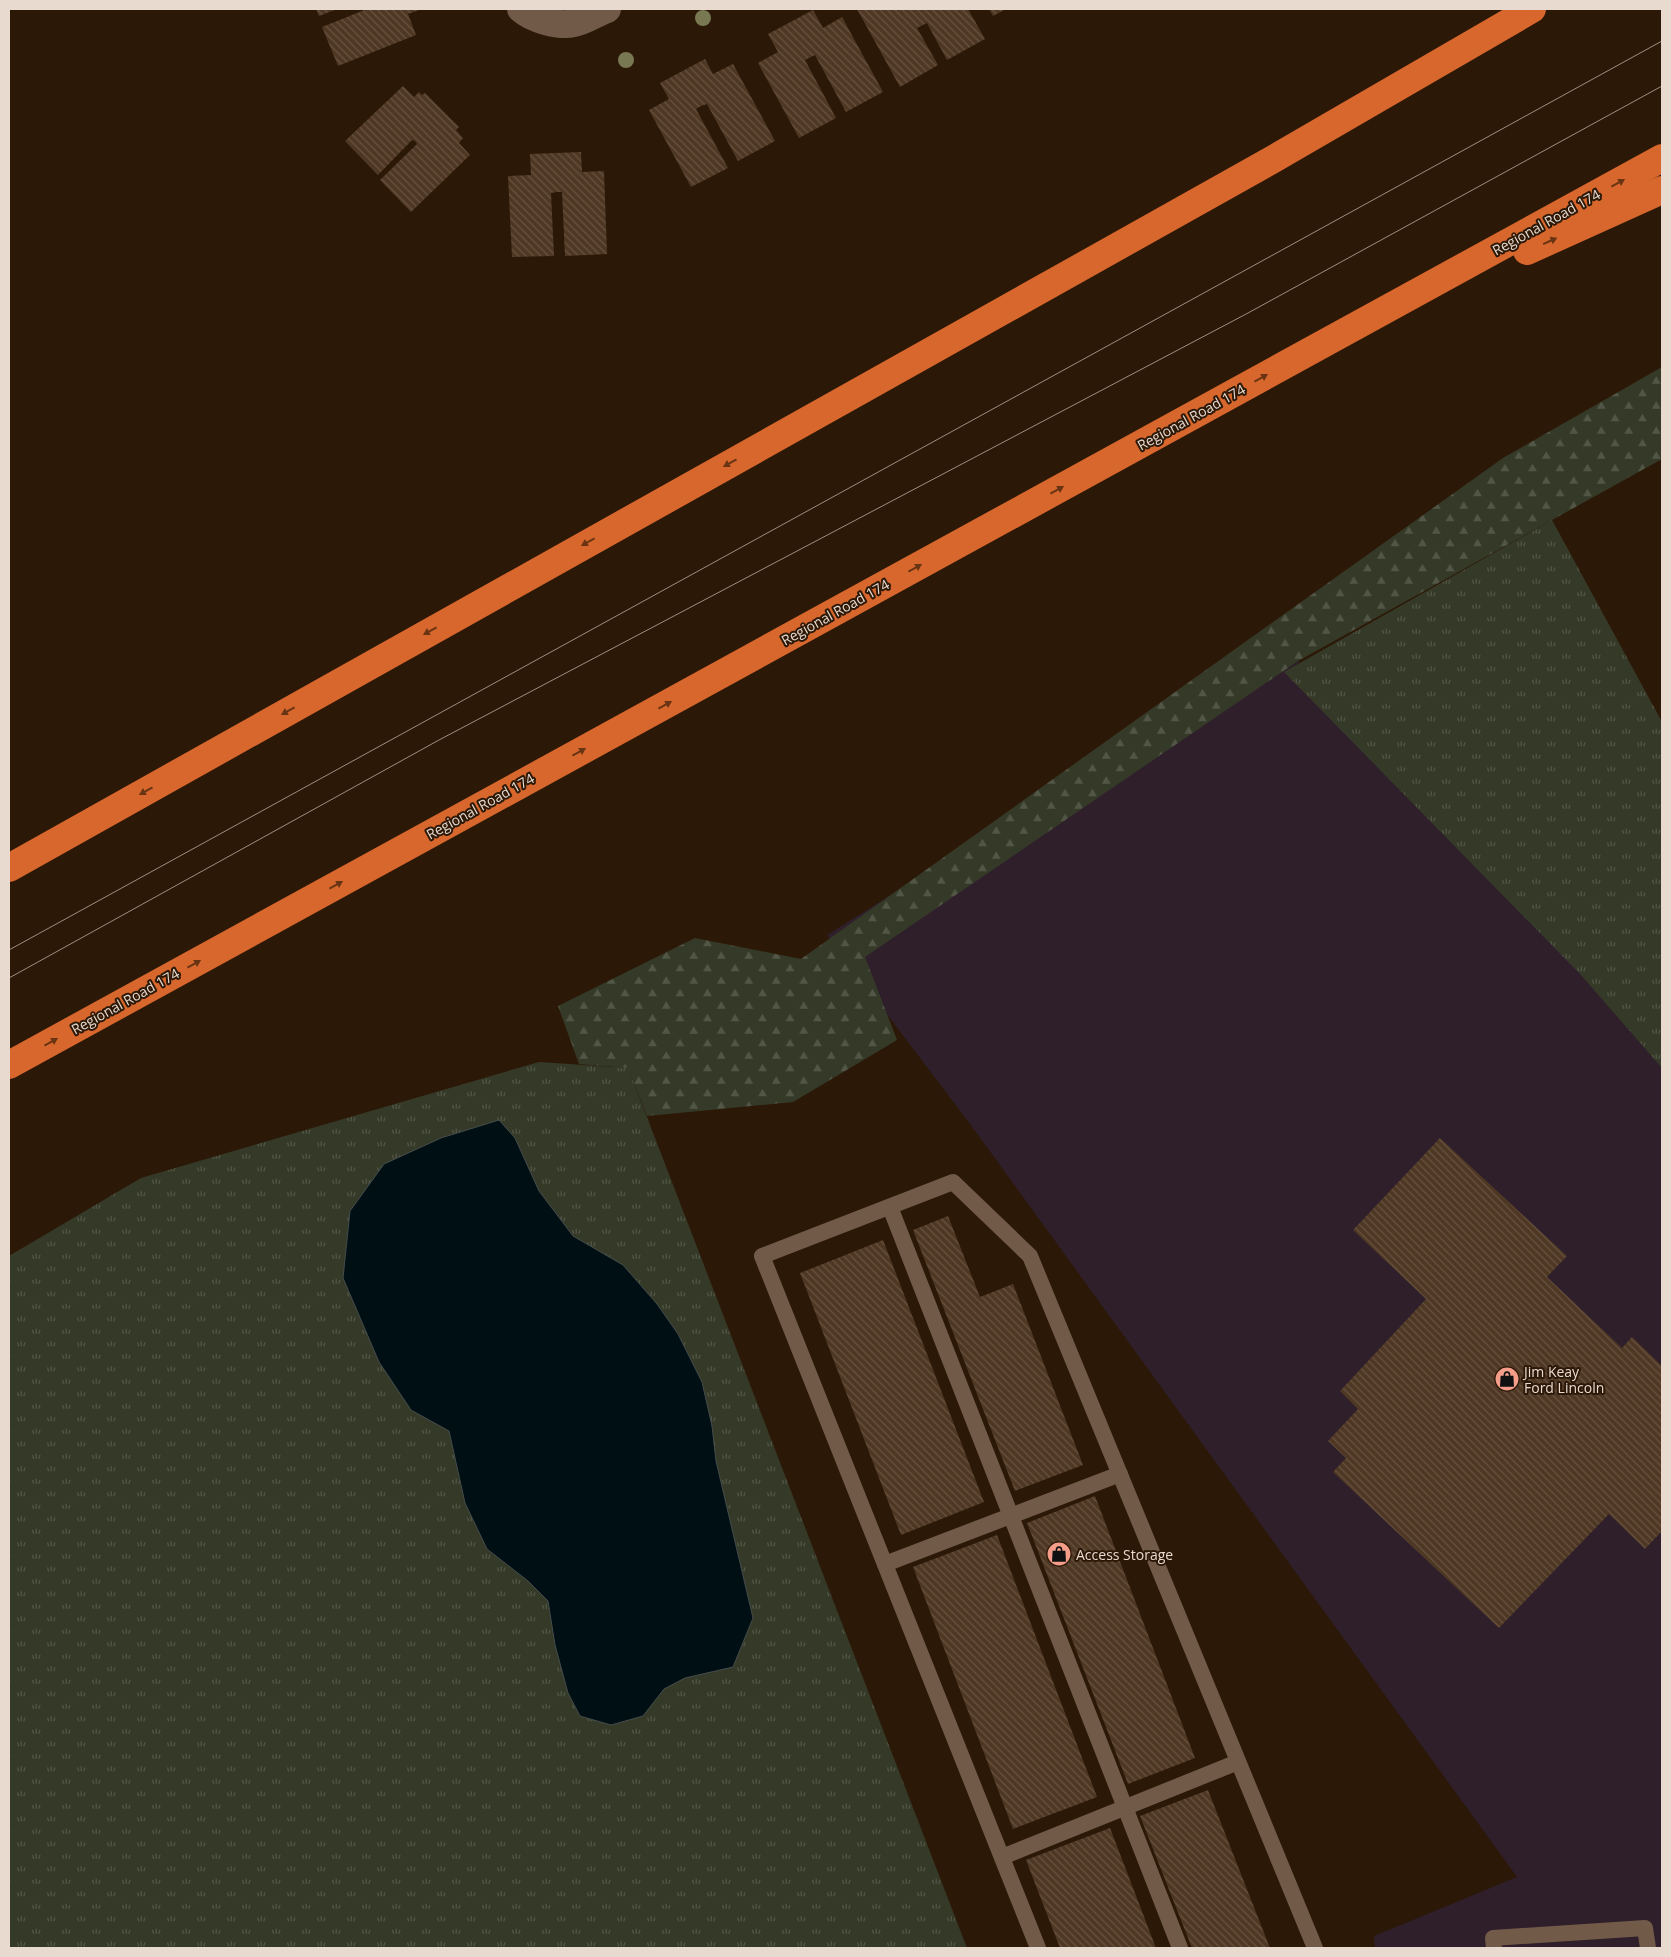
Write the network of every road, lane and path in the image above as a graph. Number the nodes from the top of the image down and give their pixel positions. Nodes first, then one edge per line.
1 (521, 9) edge
2 (606, 9) edge
3 (1497, 9) edge
4 (1532, 9) edge
5 (1662, 158) edge
6 (1662, 190) edge
7 (1330, 341) junction
8 (772, 439) junction
9 (9, 868) edge
10 (9, 1065) edge
11 (890, 1207) junction
12 (1120, 1474) junction
13 (1011, 1516) junction
14 (885, 1564) junction
15 (1238, 1762) junction
16 (1124, 1807) junction
17 (1002, 1857) junction
18 (1038, 1948) edge
19 (1180, 1948) edge
20 (1315, 1948) edge
21 (1494, 1948) edge
22 (1648, 1948) edge

1 - 2 street
3 - 8 highway
4 - 8 highway
7 -> 5 highway, Regional Road 174
7 -> 6 highway
10 -> 7 highway, Regional Road 174
8 -> 9 highway
11 - 12 lane
11 - 13 lane
11 - 14 lane
12 - 13 lane
12 - 15 lane
13 - 14 lane
13 - 16 lane
14 - 17 lane
15 - 16 lane
15 - 20 lane
16 - 17 lane
16 - 19 lane
17 - 18 lane
21 - 22 lane

